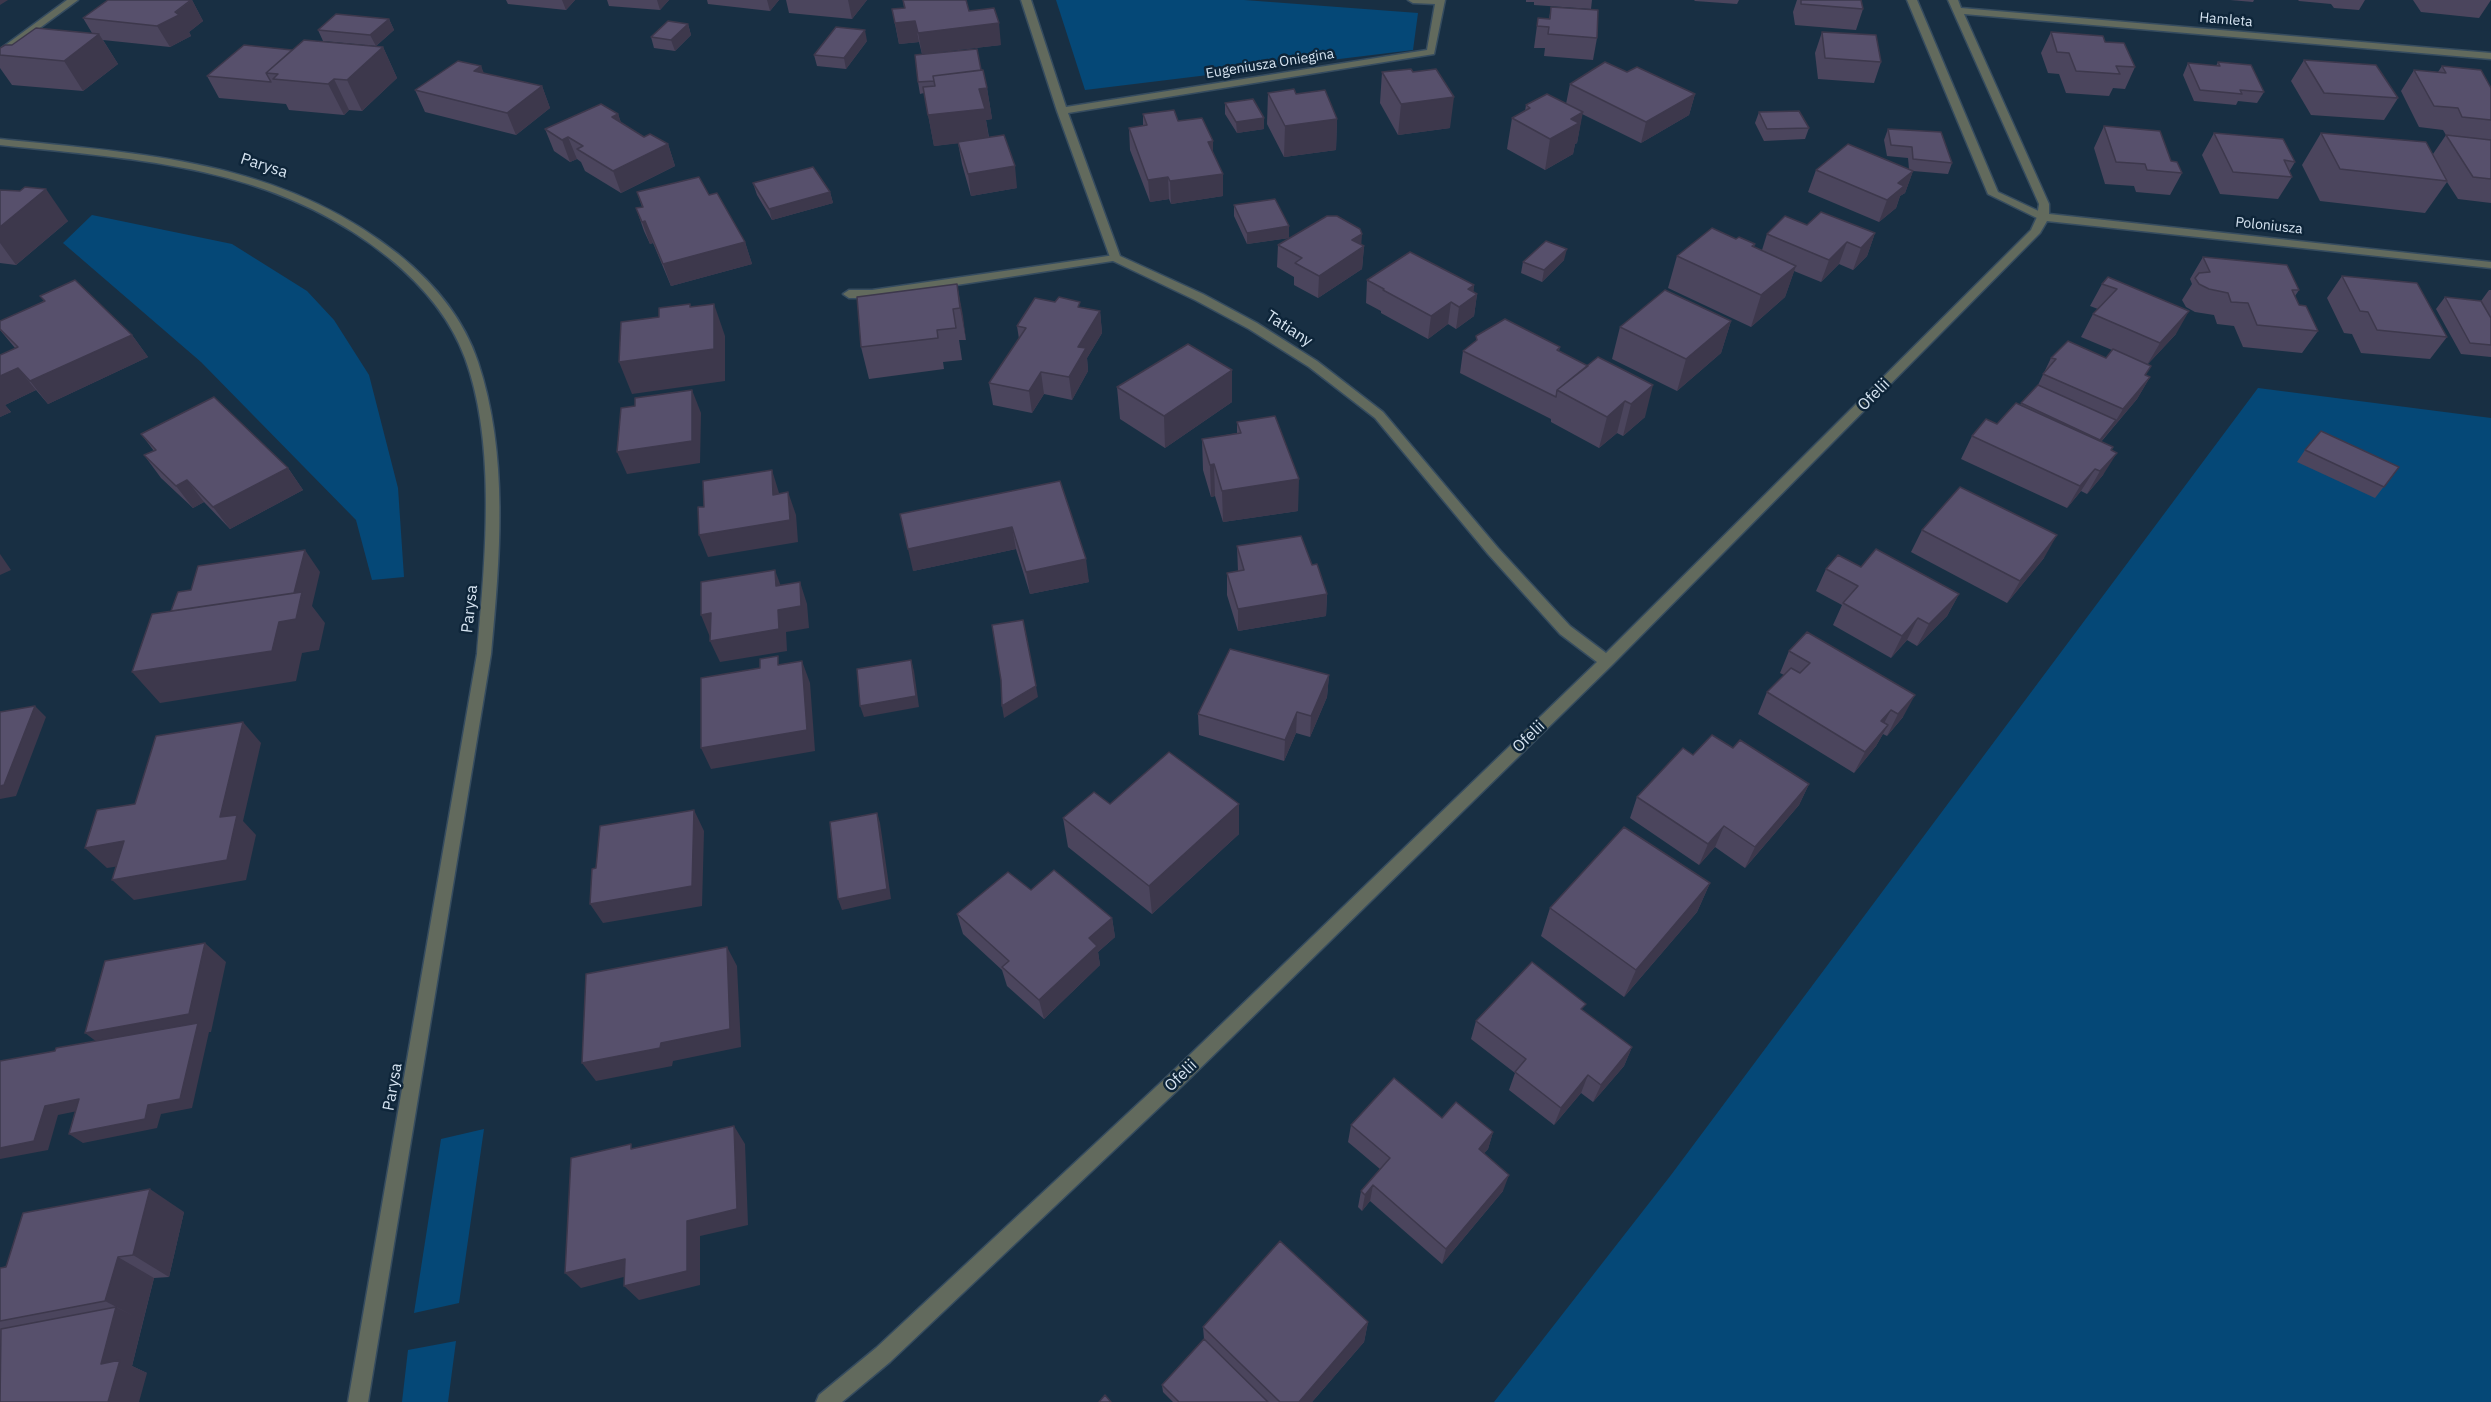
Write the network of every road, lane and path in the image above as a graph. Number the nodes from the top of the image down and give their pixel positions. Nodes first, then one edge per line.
1 (73, 0) edge
2 (1026, 0) edge
3 (1413, 0) edge
4 (1912, 0) edge
5 (1439, 1) edge
6 (1956, 5) edge
7 (0, 54) edge
8 (2491, 56) edge
9 (1062, 111) junction
10 (0, 142) edge
11 (2043, 217) junction
12 (1115, 258) junction
13 (2491, 265) edge
14 (849, 294) dead end
15 (1607, 661) junction
16 (358, 1402) edge
17 (826, 1402) edge

1 - 7 street
2 - 9 street
3 - 5 street
4 - 11 street, Poloniusza
5 - 9 street, Eugeniusza Oniegina
6 - 8 street, Hamleta
6 - 11 street
9 - 12 street
10 - 16 street, Parysa
11 - 13 street, Poloniusza
11 - 15 street, Ofelii
12 - 14 street
12 - 15 street, Tatiany
15 - 17 street, Ofelii

